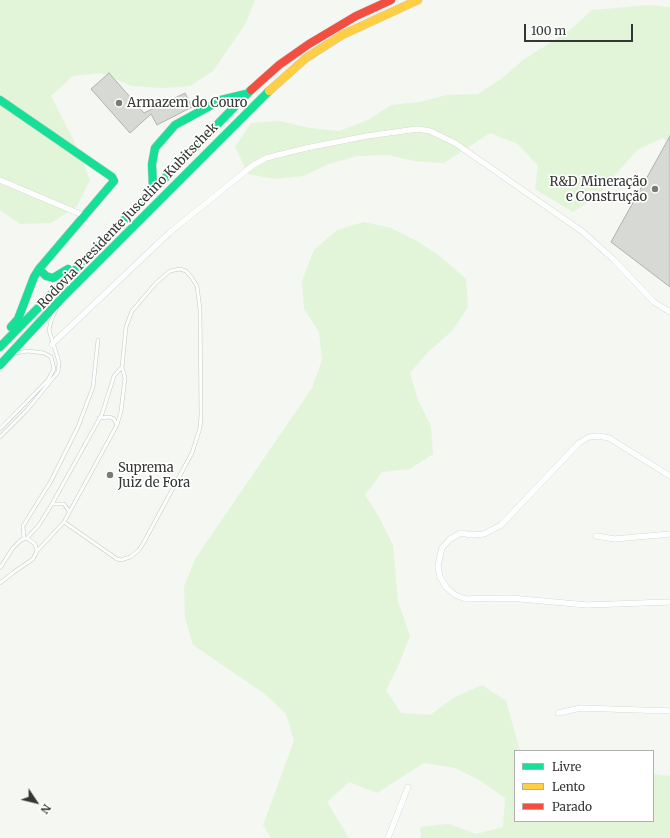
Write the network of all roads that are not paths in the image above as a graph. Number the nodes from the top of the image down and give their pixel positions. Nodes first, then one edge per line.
1 (391, 0) edge
2 (418, 0) edge
3 (246, 94) junction
4 (0, 100) edge
5 (0, 180) edge
6 (153, 189) junction
7 (85, 216) junction
8 (109, 233) junction
9 (39, 269) junction
10 (62, 298) junction
11 (670, 312) edge
12 (98, 340) dead end
13 (0, 342) edge
14 (52, 344) junction
15 (0, 347) edge
16 (55, 352) junction
17 (10, 355) junction
18 (51, 357) junction
19 (0, 365) edge
20 (122, 367) junction
21 (99, 418) junction
22 (117, 425) junction
23 (0, 429) edge
24 (0, 436) edge
25 (670, 476) edge
26 (52, 504) junction
27 (69, 511) junction
28 (64, 522) junction
29 (670, 534) edge
30 (596, 536) dead end
31 (26, 538) junction
32 (37, 551) junction
33 (0, 568) edge
34 (0, 584) edge
35 (670, 602) edge
36 (670, 711) edge
37 (558, 713) dead end
38 (408, 787) dead end
39 (388, 838) edge

1 - 3 main road, Rodovia Presidente Juscelino Kubitschek
2 - 10 main road, Rodovia Presidente Juscelino Kubitschek
3 - 6 main road, Rodovia Presidente Juscelino Kubitschek
3 - 6 main road
4 - 7 main road
5 - 7 street
6 - 8 main road, Rodovia Presidente Juscelino Kubitschek
7 - 9 main road
8 - 9 main road
8 - 15 main road, Rodovia Presidente Juscelino Kubitschek
9 - 13 main road
10 - 14 lane
10 - 17 main road, Rodovia Presidente Juscelino Kubitschek
11 - 14 street
12 - 31 lane
14 - 16 lane
16 - 18 lane
16 - 24 lane
17 - 18 lane
17 - 19 main road, Rodovia Presidente Juscelino Kubitschek
18 - 23 lane
20 - 21 lane
20 - 22 lane
20 - 28 lane
21 - 22 lane
21 - 26 lane
22 - 27 lane
25 - 35 street
26 - 27 lane
26 - 31 lane
27 - 28 lane
28 - 32 lane
29 - 30 street
31 - 32 lane
31 - 33 lane
32 - 34 lane
36 - 37 street
38 - 39 street

